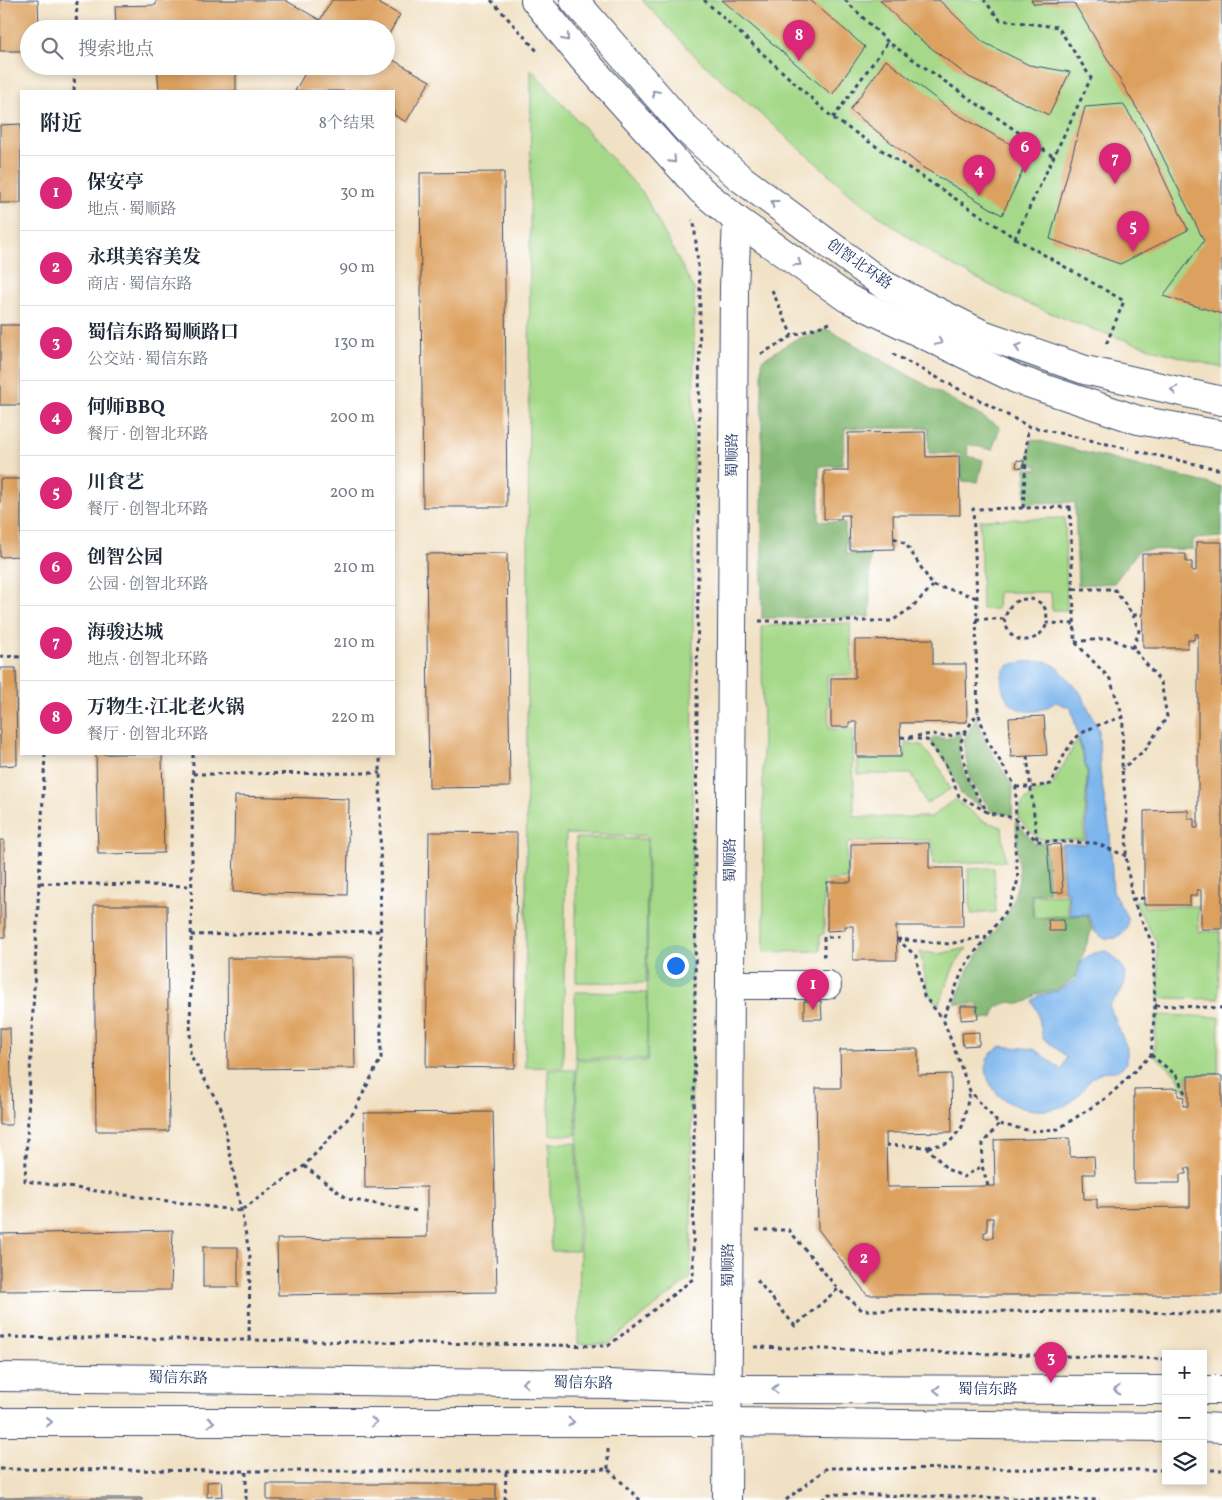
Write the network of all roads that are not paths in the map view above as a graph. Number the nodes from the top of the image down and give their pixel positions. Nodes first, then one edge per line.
1 (535, 0) edge
2 (574, 0) edge
3 (737, 220) junction
4 (1222, 400) edge
5 (1222, 435) edge
6 (730, 985) junction
7 (827, 985) dead end
8 (0, 1377) edge
9 (728, 1389) junction
10 (1162, 1390) edge
11 (1207, 1390) edge
12 (1222, 1390) edge
13 (0, 1422) edge
14 (728, 1422) junction
15 (1162, 1427) edge
16 (1207, 1428) edge
17 (1222, 1428) edge
18 (727, 1500) edge

1 -> 3 main road
4 -> 2 main road, 创智北环路
3 -> 5 main road
3 - 6 main road, 蜀顺路
6 - 7 main road
6 - 9 main road, 蜀顺路
9 -> 8 main road, 蜀信东路
10 -> 9 main road, 蜀信东路
9 - 14 main road, 蜀顺路
11 - 12 main road
13 -> 14 main road
14 - 15 main road
14 - 18 main road, 蜀顺路
16 - 17 main road

